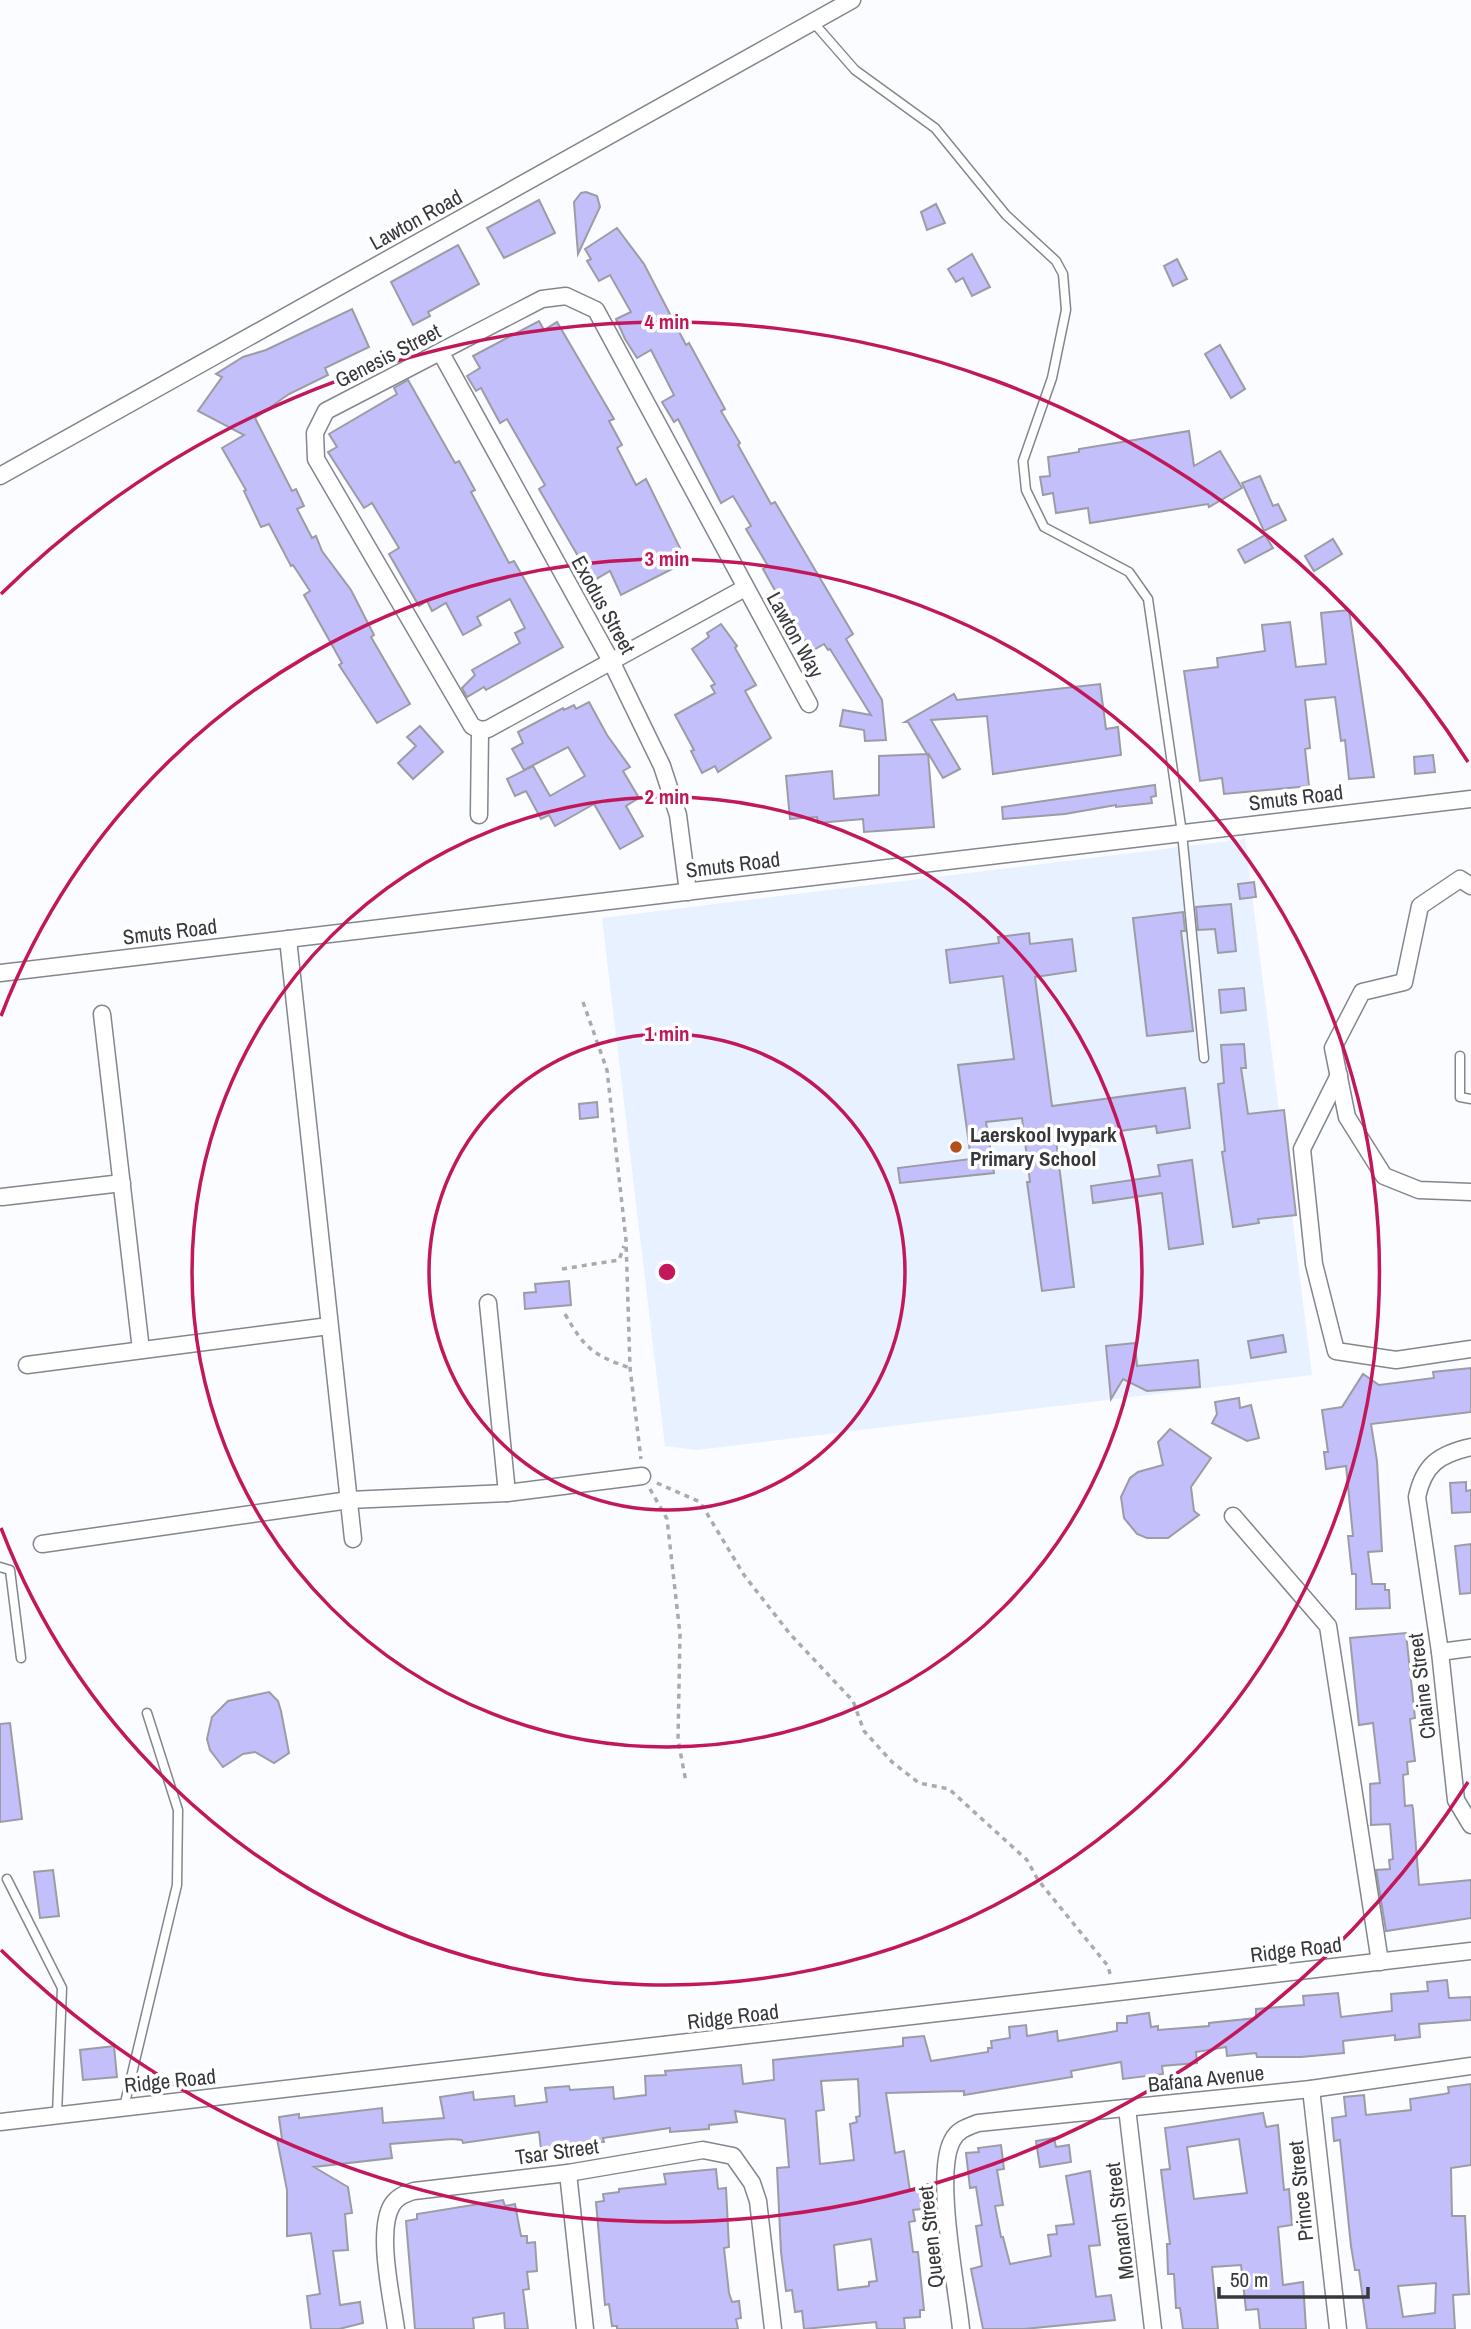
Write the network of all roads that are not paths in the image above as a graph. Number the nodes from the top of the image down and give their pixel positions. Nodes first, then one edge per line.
1 (852, 0) edge
2 (813, 22) junction
3 (441, 353) junction
4 (0, 476) edge
5 (745, 588) junction
6 (611, 660) junction
7 (809, 704) dead end
8 (480, 730) junction
9 (1471, 799) edge
10 (479, 815) dead end
11 (1182, 833) junction
12 (1471, 886) edge
13 (688, 892) junction
14 (288, 939) junction
15 (0, 973) edge
16 (102, 1014) dead end
17 (1460, 1056) dead end
18 (1204, 1058) dead end
19 (1339, 1075) junction
20 (1471, 1099) edge
21 (122, 1183) junction
22 (1471, 1192) edge
23 (2, 1198) dead end
24 (488, 1303) dead end
25 (330, 1326) junction
26 (1471, 1349) edge
27 (141, 1350) junction
28 (27, 1365) dead end
29 (1471, 1447) edge
30 (642, 1476) road end
31 (508, 1493) junction
32 (349, 1500) junction
33 (1233, 1516) dead end
34 (353, 1539) dead end
35 (42, 1544) dead end
36 (0, 1567) edge
37 (1471, 1648) edge
38 (1440, 1652) junction
39 (21, 1658) dead end
40 (147, 1713) dead end
41 (1468, 1820) edge
42 (7, 1879) dead end
43 (1471, 1951) edge
44 (1380, 1962) junction
45 (1471, 2066) edge
46 (1311, 2089) junction
47 (124, 2107) junction
48 (1127, 2108) junction
49 (57, 2115) junction
50 (0, 2122) edge
51 (952, 2141) joint
52 (568, 2173) junction
53 (396, 2329) edge
54 (584, 2329) edge
55 (773, 2329) edge
56 (961, 2329) edge
57 (1153, 2329) edge
58 (1338, 2329) edge

1 - 2 street, Lawton Road
2 - 4 street, Lawton Road
2 - 11 lane
3 - 5 street, Genesis Street
3 - 6 street, Exodus Street
3 - 8 street, Genesis Street
5 - 6 street
5 - 7 street, Lawton Way
6 - 8 street
6 - 13 street, Exodus Street
8 - 10 street
9 - 11 street, Smuts Road
11 - 13 street, Smuts Road
11 - 18 lane
12 - 19 street
13 - 14 street, Smuts Road
14 - 15 street, Smuts Road
14 - 25 street
16 - 21 street
17 - 20 lane
19 - 22 street
19 - 26 street
21 - 23 street
21 - 27 street
24 - 31 street
25 - 27 street
25 - 32 street
27 - 28 street
29 - 38 street, Chaine Street
30 - 31 street
31 - 32 street
32 - 34 street
32 - 35 street
33 - 44 street
36 - 39 lane
37 - 38 street
38 - 41 street, Chaine Street
40 - 47 lane
42 - 49 lane
43 - 44 street, Ridge Road
44 - 47 street, Ridge Road
45 - 46 street, Bafana Avenue
46 - 48 street, Bafana Avenue
46 - 58 street, Prince Street
47 - 49 street, Ridge Road
48 - 51 street, Bafana Avenue
48 - 57 street, Monarch Street
49 - 50 street, Ridge Road
51 - 56 street, Queen Street
52 - 53 street, Tsar Street
52 - 54 street
52 - 55 street, Tsar Street

